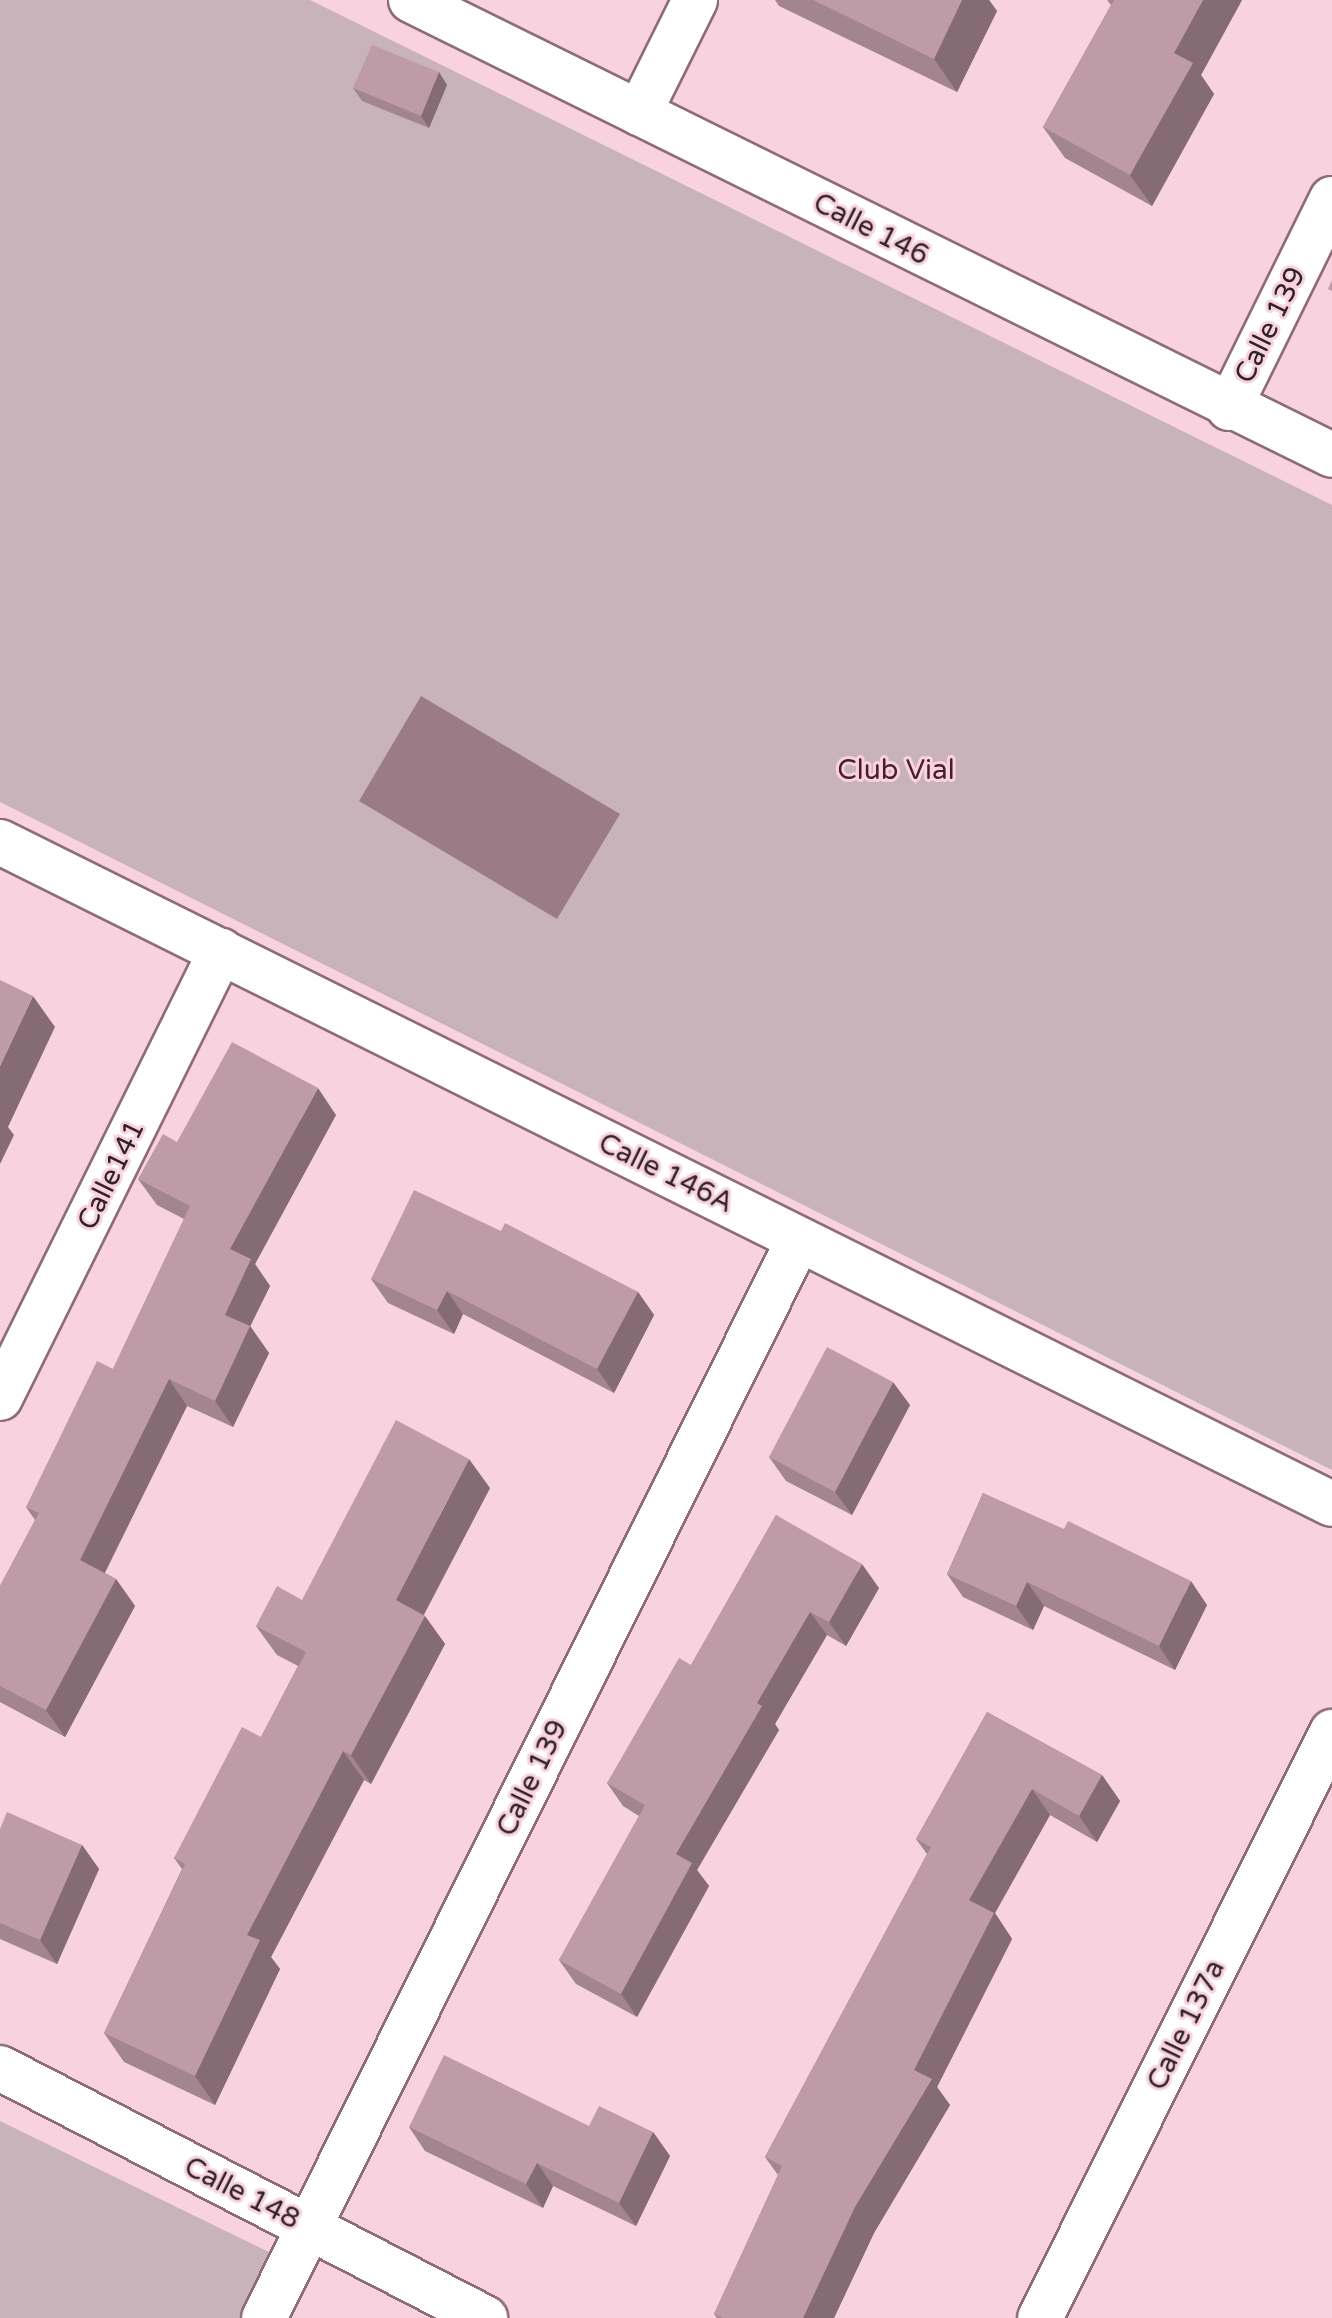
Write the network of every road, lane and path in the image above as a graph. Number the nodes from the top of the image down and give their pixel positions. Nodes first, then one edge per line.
1 (411, 0) edge
2 (695, 0) edge
3 (639, 113) junction
4 (1332, 199) edge
5 (1229, 408) junction
6 (1332, 455) edge
7 (0, 842) edge
8 (221, 951) junction
9 (799, 1239) junction
10 (0, 1398) edge
11 (1332, 1504) edge
12 (1332, 1732) edge
13 (0, 2068) edge
14 (309, 2227) junction
15 (264, 2318) edge
16 (485, 2318) edge
17 (1040, 2318) edge

1 - 3 street, Calle 146
2 - 3 street
3 - 5 street, Calle 146
4 - 5 street, Calle 139
5 - 6 street, Calle 146
7 - 8 street, Calle 146A
8 - 9 street, Calle 146A
8 - 10 street, Calle141
9 - 11 street, Calle 146A
9 - 14 street, Calle 139
12 - 17 street, Calle 137a
13 - 14 street, Calle 148
14 - 15 street, Calle 139
14 - 16 street, Calle 148

